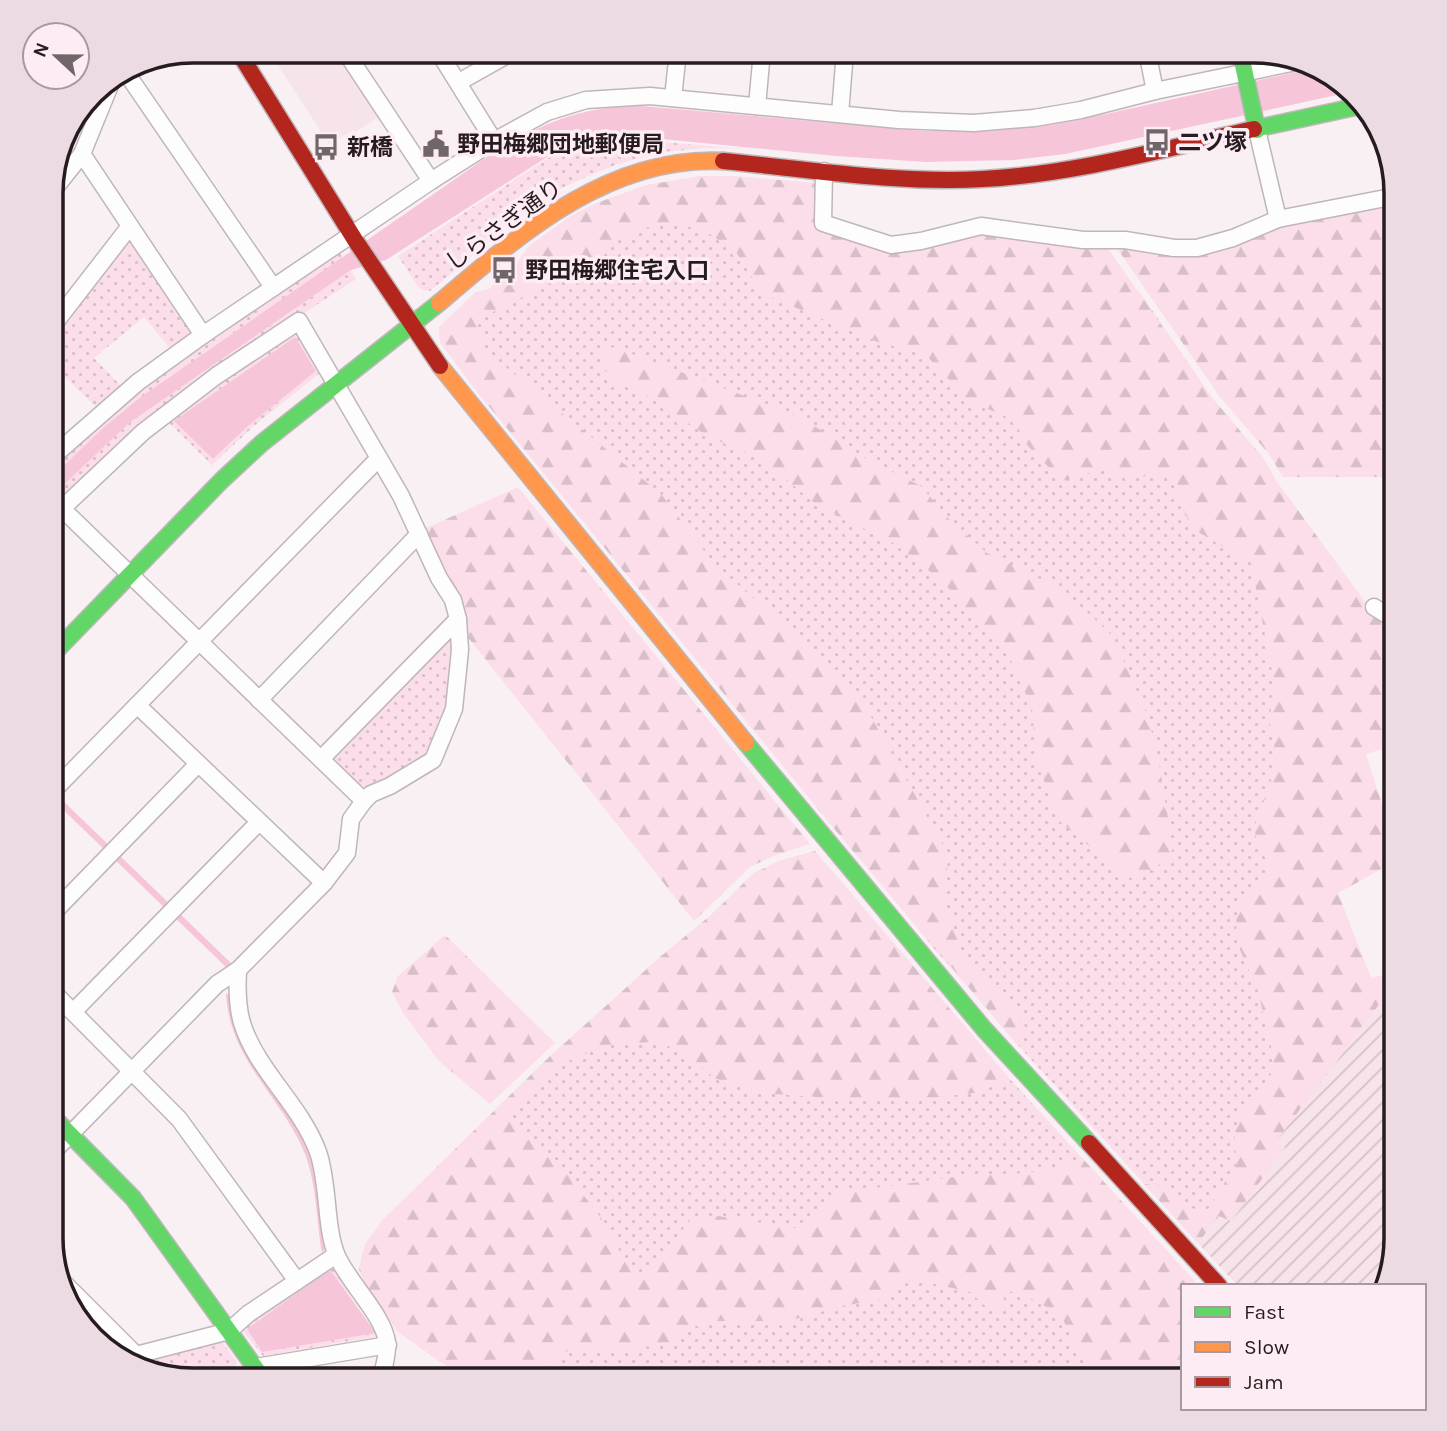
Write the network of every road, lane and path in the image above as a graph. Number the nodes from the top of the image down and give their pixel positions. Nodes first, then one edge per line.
1 (245, 63) edge
2 (353, 63) edge
3 (446, 63) edge
4 (493, 63) edge
5 (677, 63) edge
6 (761, 63) edge
7 (844, 63) edge
8 (1149, 63) edge
9 (1243, 63) edge
10 (1284, 66) edge
11 (130, 79) edge
12 (1246, 79) junction
13 (459, 82) junction
14 (1155, 92) junction
15 (105, 97) edge
16 (673, 98) junction
17 (757, 106) junction
18 (1352, 107) edge
19 (840, 114) junction
20 (1256, 123) junction
21 (494, 141) junction
22 (82, 154) junction
23 (824, 171) junction
24 (64, 177) edge
25 (431, 181) junction
26 (1384, 198) edge
27 (1278, 219) junction
28 (130, 226) junction
29 (353, 237) junction
30 (273, 287) junction
31 (63, 313) edge
32 (411, 326) junction
33 (203, 335) junction
34 (336, 384) junction
35 (63, 448) edge
36 (379, 458) junction
37 (63, 501) edge
38 (63, 515) edge
39 (419, 534) junction
40 (130, 574) junction
41 (1374, 607) dead end
42 (1384, 613) edge
43 (458, 618) junction
44 (200, 641) junction
45 (63, 644) edge
46 (260, 700) junction
47 (137, 705) junction
48 (321, 759) junction
49 (198, 764) junction
50 (63, 781) edge
51 (364, 801) junction
52 (259, 822) junction
53 (324, 884) junction
54 (63, 903) edge
55 (238, 970) junction
56 (63, 1001) edge
57 (74, 1012) junction
58 (132, 1070) junction
59 (63, 1127) edge
60 (70, 1134) junction
61 (63, 1141) edge
62 (336, 1255) junction
63 (297, 1281) junction
64 (1217, 1284) edge
65 (76, 1295) edge
66 (229, 1331) junction
67 (388, 1345) junction
68 (256, 1368) edge
69 (286, 1368) edge
70 (384, 1368) edge

1 - 29 street
2 - 25 street
3 - 13 street
4 - 13 street
5 - 16 street
6 - 17 street
7 - 19 street
8 - 14 street
9 - 12 street
10 - 12 street
11 - 30 street
12 - 14 street
12 - 20 street
13 - 21 street
14 - 19 street
15 - 22 street
16 - 17 street
16 - 21 street
17 - 19 street
18 - 20 street, しらさぎ通り
20 - 23 street, しらさぎ通り
20 - 27 street
21 - 25 street
22 - 24 street
22 - 28 street
23 - 27 street
23 - 32 street, しらさぎ通り
25 - 29 street
26 - 27 street
28 - 31 street
28 - 33 street
29 - 30 street
29 - 32 street
30 - 33 street
32 - 34 street, しらさぎ通り
32 - 64 street
33 - 35 street
34 - 36 street
34 - 37 street
34 - 40 street, しらさぎ通り
36 - 39 street
36 - 44 street
38 - 40 street
39 - 43 street
39 - 46 street
40 - 44 street
40 - 45 street, しらさぎ通り
41 - 42 street
43 - 48 street
43 - 51 street
44 - 46 street
44 - 47 street
46 - 48 street
47 - 49 street
47 - 50 street
48 - 51 street
49 - 52 street
49 - 54 street
51 - 53 street
52 - 53 street
52 - 57 street
53 - 55 street
55 - 58 street
55 - 62 street
56 - 57 street
57 - 58 street
58 - 60 street
58 - 63 street
59 - 60 street
60 - 61 street
60 - 66 street
62 - 63 street
62 - 67 street
63 - 66 street
65 - 66 street
66 - 68 street
67 - 69 street
67 - 70 street

